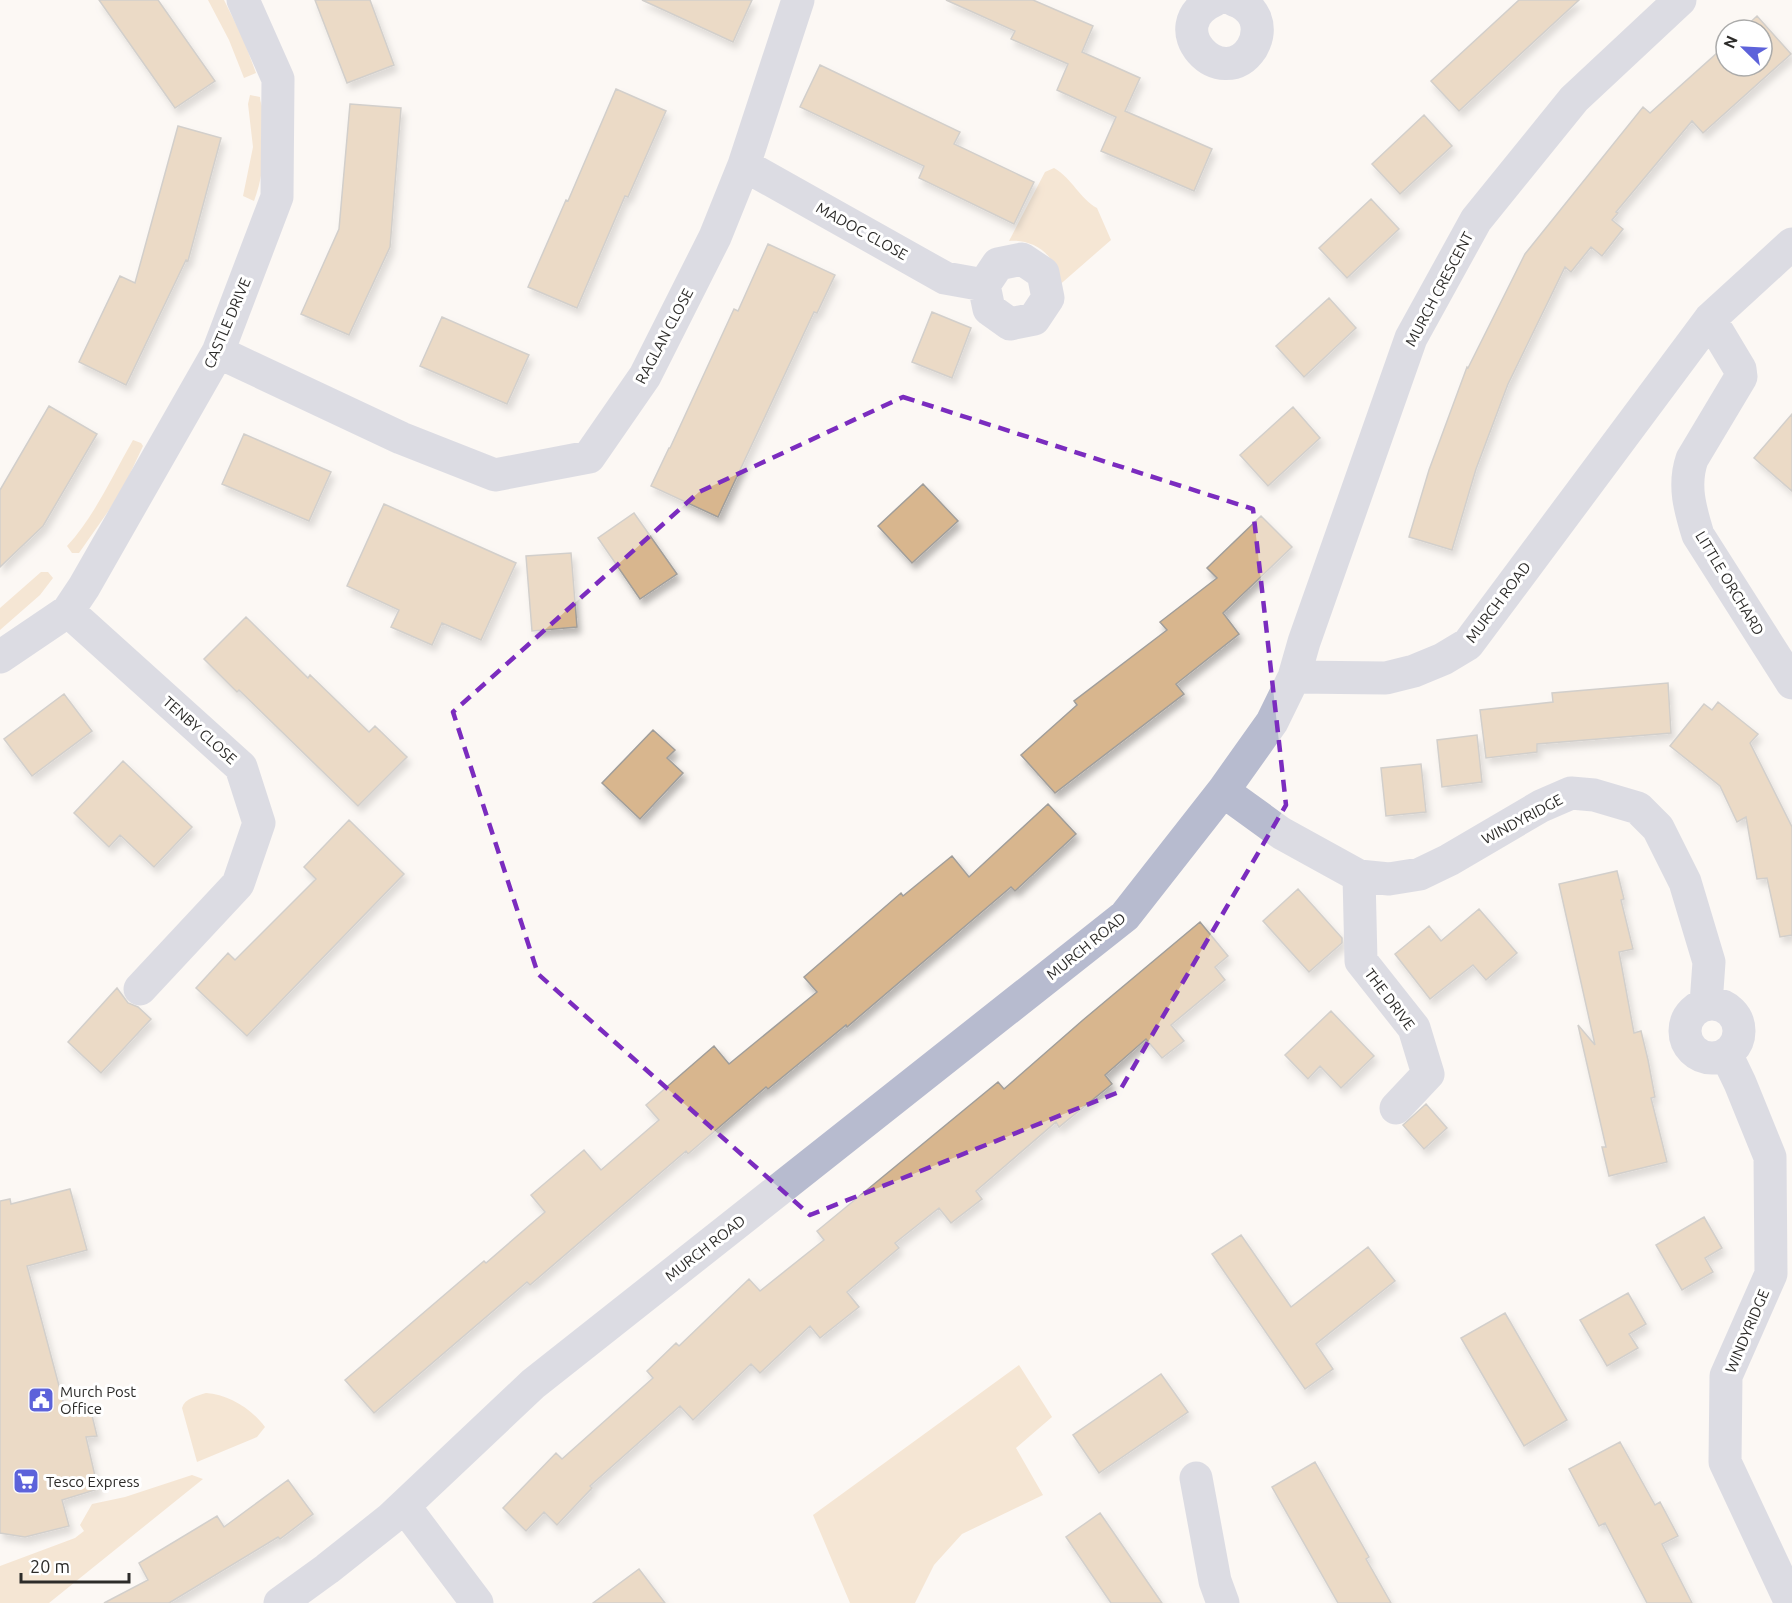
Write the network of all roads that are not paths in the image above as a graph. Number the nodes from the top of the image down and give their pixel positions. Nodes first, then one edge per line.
1 (243, 0) edge
2 (798, 0) edge
3 (1234, 0) edge
4 (1680, 0) edge
5 (1200, 4) edge
6 (744, 165) junction
7 (1792, 244) edge
8 (984, 285) dead end
9 (1710, 319) junction
10 (218, 352) junction
11 (68, 610) junction
12 (0, 657) edge
13 (1294, 677) junction
14 (1792, 683) edge
15 (1223, 791) junction
16 (1359, 876) junction
17 (140, 989) dead end
18 (1395, 1108) dead end
19 (1196, 1478) dead end
20 (404, 1506) junction
21 (280, 1603) edge
22 (477, 1603) edge
23 (1223, 1603) edge
24 (1791, 1603) edge

1 - 10 street, CASTLE DRIVE
2 - 6 street, RAGLAN CLOSE
3 - 5 street
4 - 13 street, MURCH CRESCENT
6 - 8 street, MADOC CLOSE
6 - 10 street, RAGLAN CLOSE
7 - 9 street, MURCH ROAD
9 - 13 street, MURCH ROAD
9 - 14 street, LITTLE ORCHARD
10 - 11 street, CASTLE DRIVE
11 - 12 street, CASTLE DRIVE
11 - 17 street, TENBY CLOSE
13 - 15 street, MURCH ROAD
15 - 16 street, WINDYRIDGE
15 - 20 street, MURCH ROAD
16 - 18 street, THE DRIVE
16 - 24 street, WINDYRIDGE
19 - 23 street
20 - 21 street, MURCH ROAD
20 - 22 street

